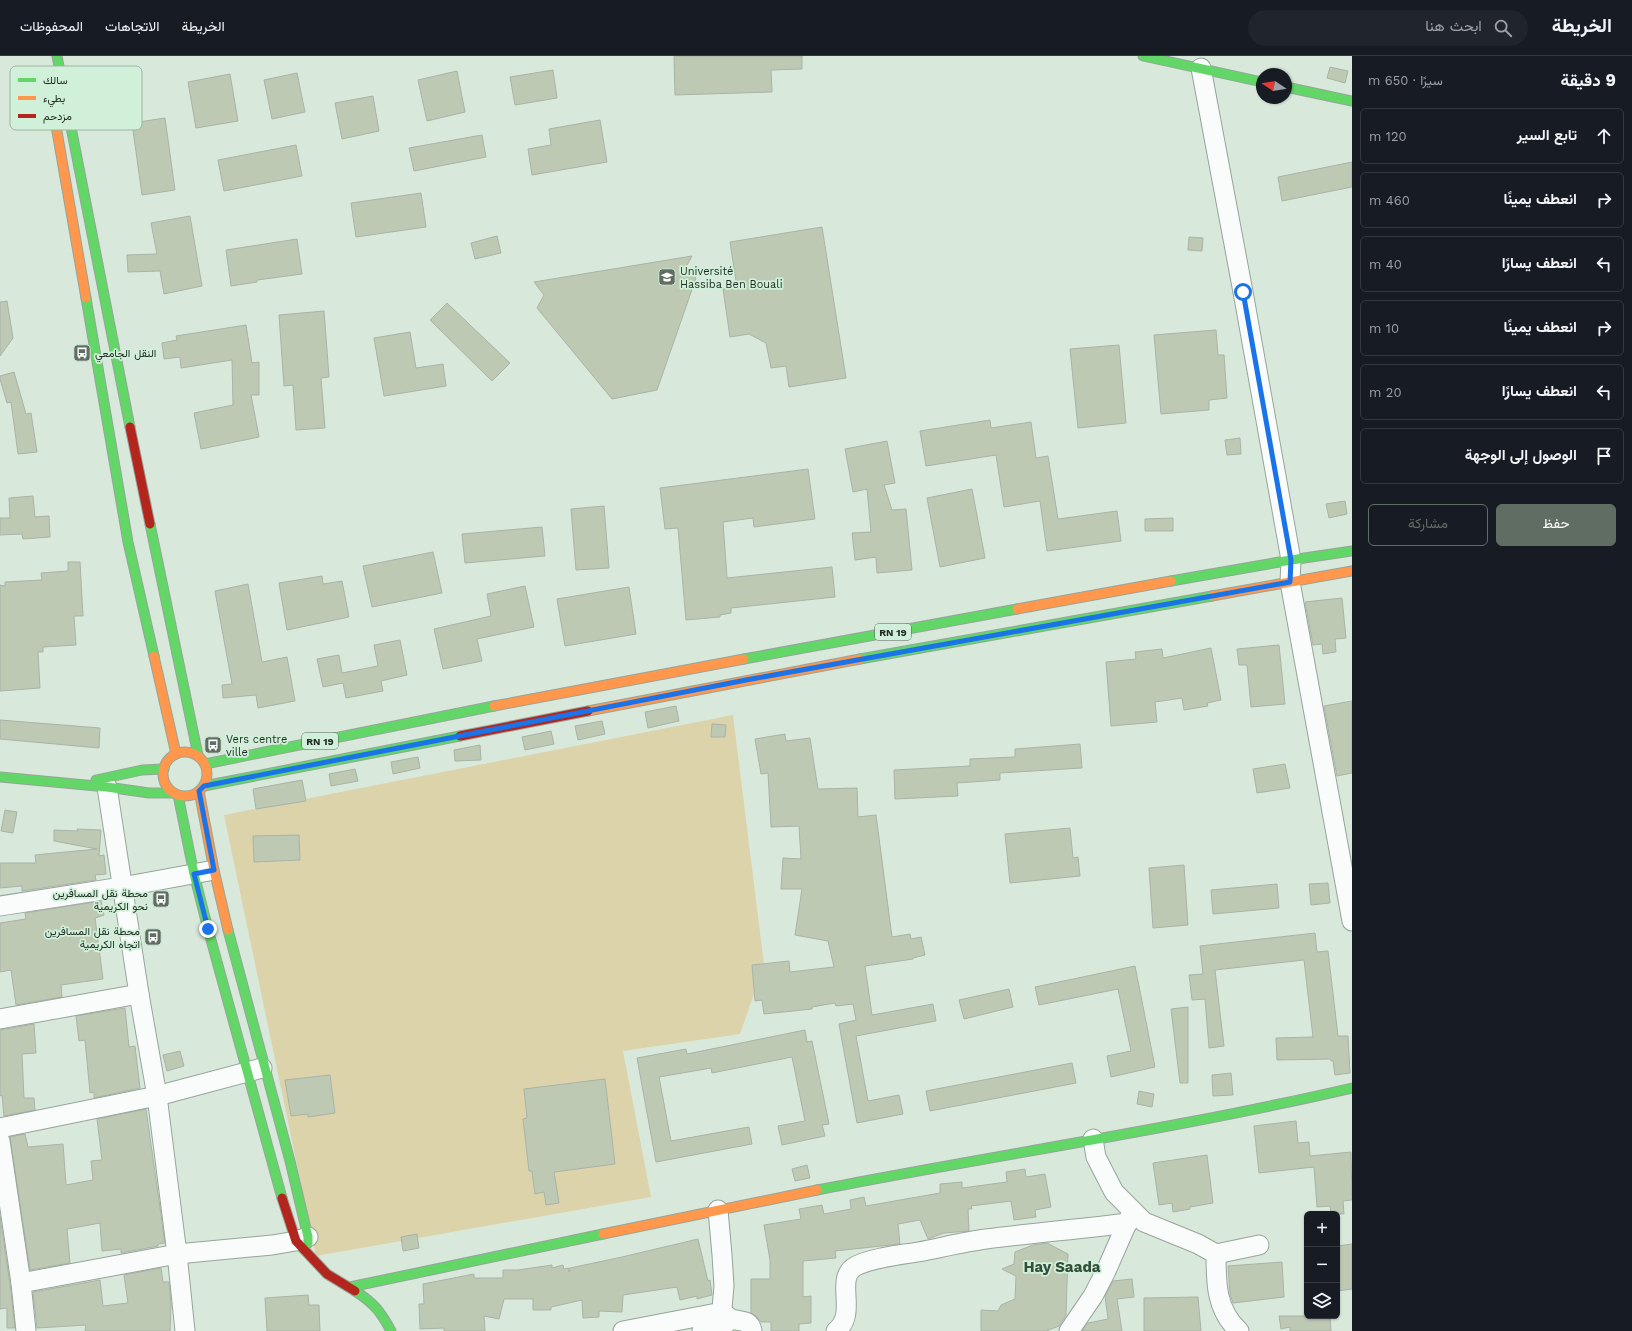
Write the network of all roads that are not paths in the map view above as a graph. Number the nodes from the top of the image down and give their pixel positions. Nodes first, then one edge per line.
1 (58, 56) edge
2 (1143, 56) edge
3 (60, 66) edge
4 (1201, 68) junction
5 (1256, 81) edge
6 (1292, 88) edge
7 (1352, 101) edge
8 (57, 130) edge
9 (72, 130) edge
10 (1352, 551) edge
11 (1291, 560) junction
12 (1352, 571) edge
13 (1290, 582) junction
14 (176, 754) junction
15 (198, 756) junction
16 (205, 764) junction
17 (164, 769) junction
18 (0, 777) edge
19 (71, 784) junction
20 (107, 787) junction
21 (202, 789) junction
22 (176, 794) junction
23 (214, 870) junction
24 (194, 874) junction
25 (122, 888) junction
26 (1350, 895) edge
27 (0, 906) edge
28 (1352, 921) edge
29 (139, 994) junction
30 (0, 1019) edge
31 (265, 1067) junction
32 (246, 1072) junction
33 (1352, 1088) edge
34 (157, 1096) junction
35 (0, 1128) edge
36 (1093, 1139) junction
37 (0, 1141) edge
38 (718, 1210) junction
39 (1130, 1217) junction
40 (304, 1243) junction
41 (1259, 1245) dead end
42 (177, 1254) junction
43 (1216, 1254) junction
44 (21, 1283) junction
45 (350, 1287) junction
46 (719, 1324) edge
47 (26, 1331) edge
48 (185, 1331) edge
49 (392, 1331) edge
50 (623, 1331) edge
51 (752, 1331) edge
52 (836, 1331) edge
53 (1069, 1331) edge
54 (1239, 1331) edge

1 - 3 main road
2 - 4 main road
4 - 5 main road
4 - 11 street
6 - 7 main road
8 - 14 main road
9 - 15 main road
10 - 11 main road, RN 19
11 - 13 street
11 - 16 main road, RN 19
12 - 13 main road, RN 19
13 - 21 main road, RN 19
13 - 26 street
14 - 15 main road
14 - 17 main road
15 - 16 main road
16 - 21 main road
17 - 19 main road
17 - 22 main road
18 - 19 main road
19 - 20 main road
20 - 22 main road
20 - 25 street
21 - 22 main road
21 - 23 main road
22 - 24 main road
23 - 24 street
23 - 31 main road
24 - 25 street
24 - 32 main road
25 - 27 street
25 - 29 street
26 - 28 street
29 - 30 street
29 - 34 street
31 - 32 street
31 - 40 main road
32 - 34 street
32 - 40 main road
33 - 36 main road
34 - 35 street
34 - 42 street
36 - 38 main road
36 - 39 street
37 - 44 street
38 - 45 main road
38 - 46 street
39 - 43 street
39 - 52 street
39 - 53 street
40 - 42 street
40 - 45 main road
41 - 43 street
42 - 44 street
42 - 48 street
43 - 54 street
44 - 47 street
45 - 49 main road
46 - 50 street
46 - 51 street

